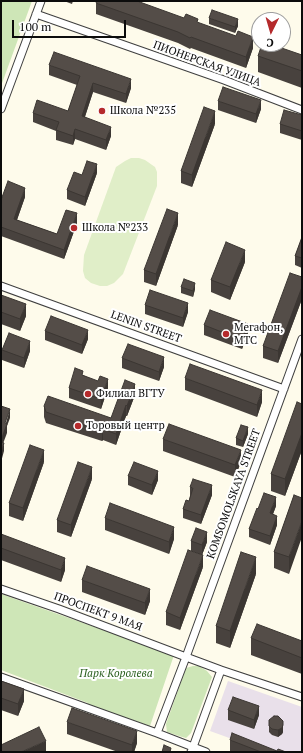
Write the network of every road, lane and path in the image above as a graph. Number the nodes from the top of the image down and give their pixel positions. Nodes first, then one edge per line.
1 (41, 1) edge
2 (36, 14) junction
3 (1, 109) edge
4 (302, 110) edge
5 (1, 286) edge
6 (302, 340) edge
7 (284, 389) junction
8 (1, 589) edge
9 (186, 657) junction
10 (221, 670) junction
11 (1, 677) edge
12 (302, 697) edge
13 (157, 733) junction
14 (192, 750) edge
15 (206, 752) edge

1 - 2 street
2 - 3 street
2 - 4 street, ПИОНЕРСКАЯ УЛИЦА
5 - 7 street, LENIN STREET
6 - 7 street, KOMSOMOLSKAYA STREET
7 - 9 street, KOMSOMOLSKAYA STREET
8 - 9 street, ПРОСПЕКТ 9 МАЯ
9 - 10 street, ПРОСПЕКТ 9 МАЯ
9 - 13 street, KOMSOMOLSKAYA STREET
10 - 12 street
10 - 14 street
11 - 13 street
13 - 14 street
14 - 15 street

